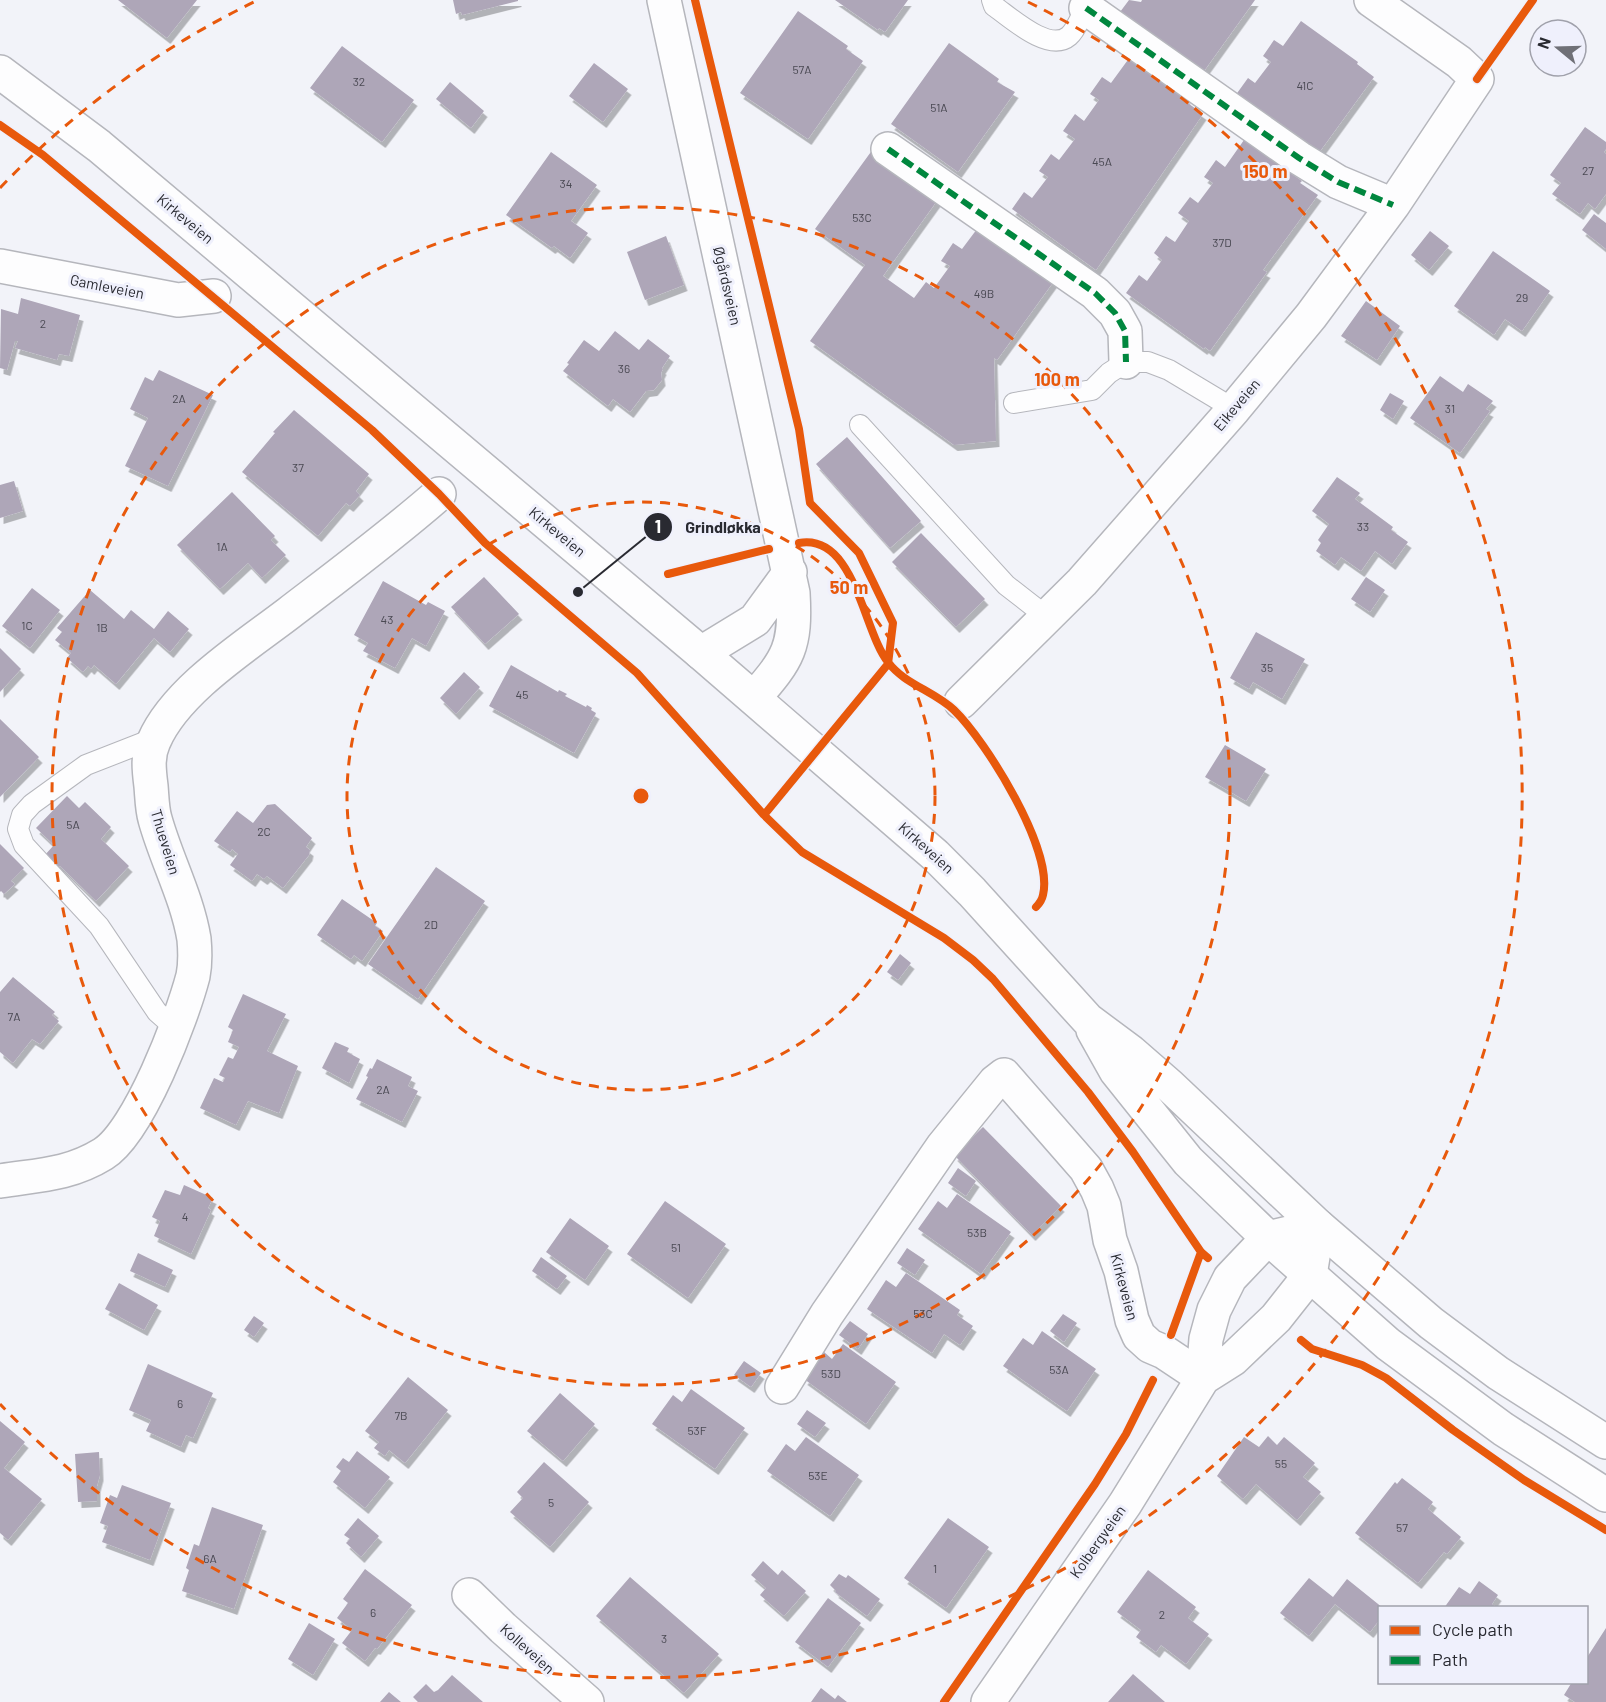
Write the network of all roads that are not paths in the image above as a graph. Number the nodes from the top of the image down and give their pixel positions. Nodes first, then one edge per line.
1 (664, 0) edge
2 (992, 0) edge
3 (1371, 0) edge
4 (1085, 4) edge
5 (0, 72) edge
6 (888, 149) dead end
7 (1393, 205) junction
8 (0, 266) edge
9 (214, 296) dead end
10 (1126, 362) junction
11 (1014, 403) dead end
12 (1234, 409) junction
13 (860, 425) dead end
14 (439, 494) dead end
15 (790, 572) junction
16 (1047, 617) junction
17 (701, 653) junction
18 (754, 698) junction
19 (961, 702) dead end
20 (155, 738) junction
21 (1088, 1020) junction
22 (175, 1028) junction
23 (0, 1180) edge
24 (1318, 1226) junction
25 (1268, 1238) junction
26 (1310, 1275) junction
27 (1203, 1378) junction
28 (782, 1387) dead end
29 (1606, 1442) edge
30 (1606, 1495) edge
31 (469, 1595) dead end
32 (587, 1702) edge
33 (988, 1702) edge

1 - 15 street, Øgårdsveien
2 - 4 lane
3 - 7 street, Eikeveien
4 - 7 street
5 - 17 street, Kirkeveien
6 - 10 street
7 - 12 street, Eikeveien
8 - 9 street, Gamleveien
10 - 11 lane
10 - 12 lane
12 - 16 street, Eikeveien
13 - 16 lane
14 - 20 street, Thueveien
15 - 17 street
15 - 18 street, Øgårdsveien
16 - 19 street, Eikeveien
17 - 18 street, Kirkeveien
18 - 21 street, Kirkeveien
20 - 22 street, Thueveien
20 - 22 lane
21 - 24 street, Kirkeveien
21 - 25 street, Kirkeveien
22 - 23 street, Thueveien
24 - 25 street
24 - 26 street, Kolbergveien
24 - 29 street, Kirkeveien
25 - 26 street, Kirkeveien
25 - 27 street, Kolbergveien
26 - 27 street, Kolbergveien
26 - 30 street, Kirkeveien
27 - 28 street, Kirkeveien
27 - 33 street, Kolbergveien
31 - 32 street, Kolleveien

